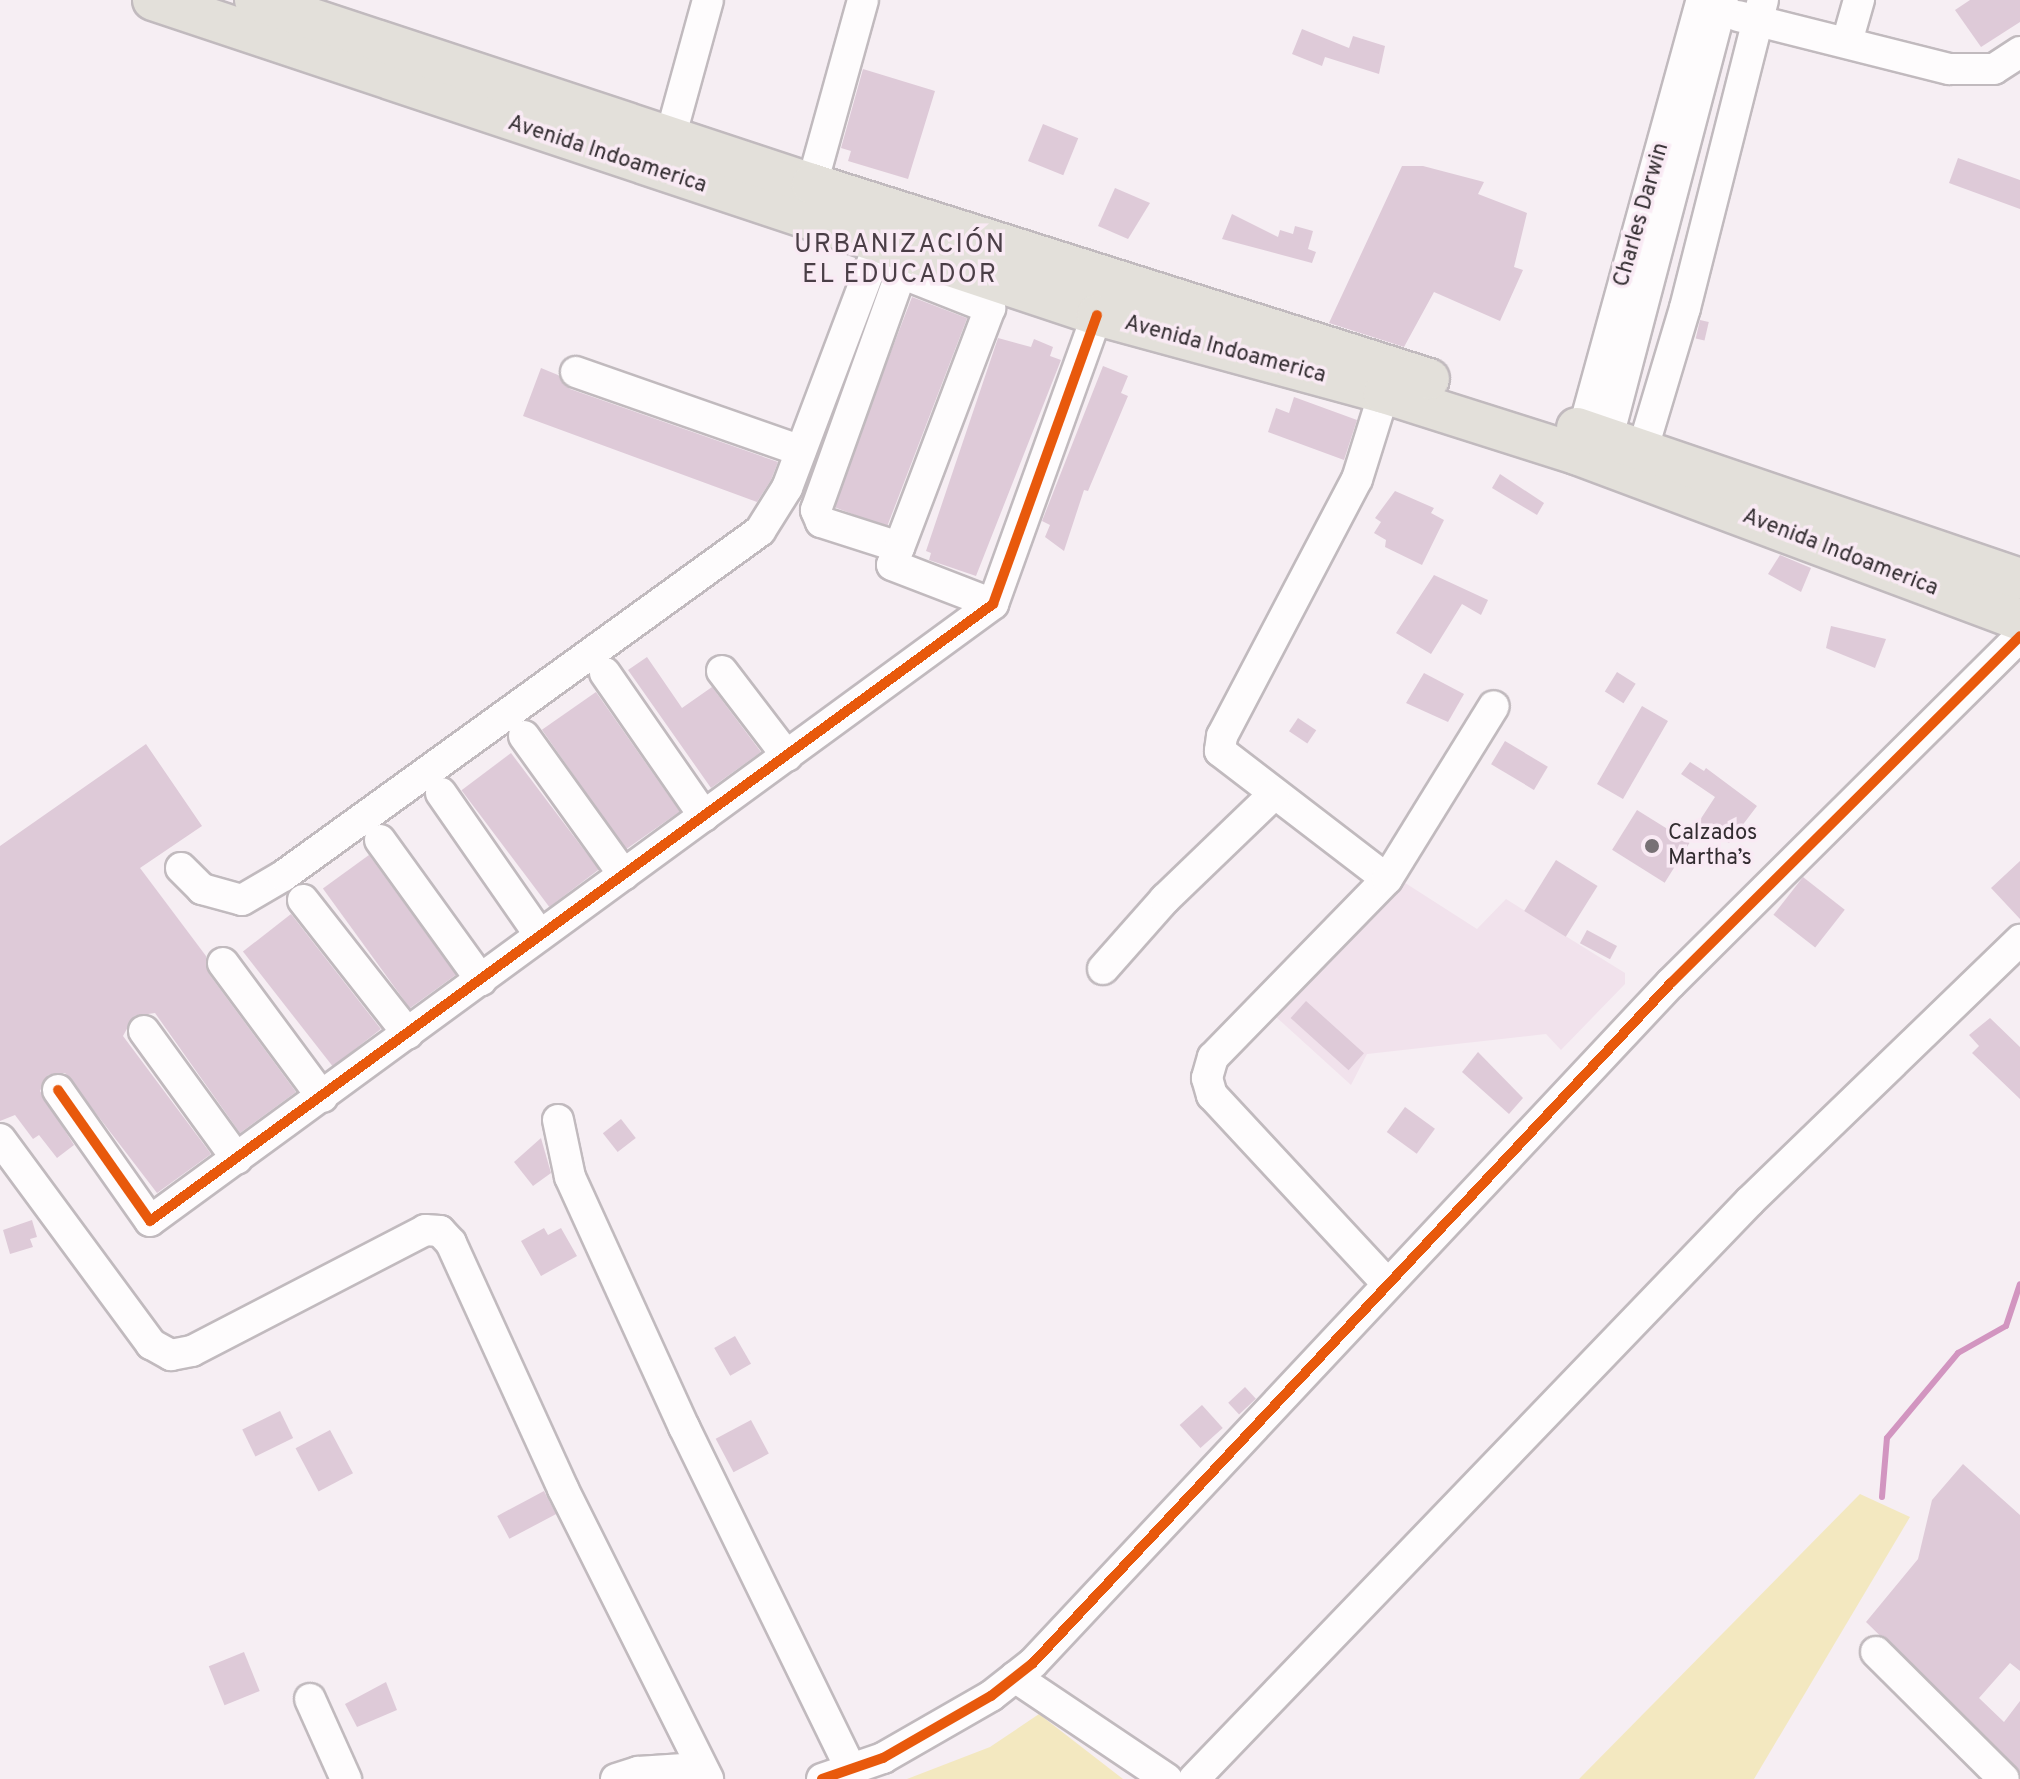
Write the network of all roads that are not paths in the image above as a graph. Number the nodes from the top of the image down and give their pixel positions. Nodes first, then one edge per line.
1 (153, 0) edge
2 (255, 0) edge
3 (708, 0) edge
4 (863, 0) edge
5 (1859, 0) edge
6 (1715, 4) edge
7 (1761, 10) edge
8 (1847, 42) junction
9 (2020, 52) edge
10 (670, 138) junction
11 (812, 184) junction
12 (879, 244) junction
13 (1097, 315) junction
14 (576, 372) dead end
15 (1624, 383) junction
16 (1384, 393) junction
17 (1659, 393) junction
18 (1602, 446) junction
19 (801, 451) junction
20 (899, 547) junction
21 (2020, 579) edge
22 (993, 604) junction
23 (2020, 620) edge
24 (2020, 636) edge
25 (722, 671) dead end
26 (605, 673) dead end
27 (1494, 706) dead end
28 (524, 736) dead end
29 (787, 756) junction
30 (441, 793) dead end
31 (1274, 794) junction
32 (704, 816) junction
33 (380, 840) dead end
34 (181, 868) dead end
35 (624, 875) junction
36 (1387, 879) junction
37 (303, 900) dead end
38 (539, 934) junction
39 (2020, 940) edge
40 (223, 963) dead end
41 (1103, 969) dead end
42 (481, 980) junction
43 (144, 1031) dead end
44 (408, 1034) junction
45 (58, 1090) dead end
46 (322, 1097) junction
47 (558, 1120) dead end
48 (0, 1139) edge
49 (237, 1159) junction
50 (1387, 1283) junction
51 (1876, 1652) dead end
52 (1015, 1677) junction
53 (310, 1699) dead end
54 (851, 1769) junction
55 (703, 1774) edge
56 (346, 1779) edge
57 (616, 1779) edge
58 (822, 1779) edge
59 (1167, 1779) edge
60 (1194, 1779) edge
61 (2004, 1779) edge

1 - 12 main road, Avenida Indoamerica
2 - 10 main road, Avenida Indoamerica
3 - 10 street
4 - 11 street
5 - 8 street
6 - 7 street
6 - 15 street
6 - 18 street, Charles Darwin
7 - 8 street
7 - 17 street
8 - 9 street
10 - 11 main road, Avenida Indoamerica
11 - 18 main road, Avenida Indoamerica
12 - 13 main road, Avenida Indoamerica
12 - 19 street
13 - 16 main road, Avenida Indoamerica
13 - 22 street
14 - 19 street
15 - 17 street
15 - 18 street
16 - 18 main road, Avenida Indoamerica
16 - 31 street
17 - 18 street
18 - 21 main road, Avenida Indoamerica
18 - 23 main road, Avenida Indoamerica
19 - 34 street
20 - 20 street
20 - 22 street
22 - 29 street
24 - 50 street
25 - 29 street
26 - 32 street
27 - 36 street
28 - 35 street
29 - 32 street
30 - 38 street
31 - 36 street
31 - 41 street
32 - 35 street
33 - 42 street
35 - 38 street
36 - 50 street
37 - 44 street
38 - 42 street
39 - 60 street
40 - 46 street
42 - 44 street
43 - 49 street
44 - 46 street
45 - 49 street
46 - 49 street
47 - 54 street
48 - 55 street
50 - 52 street
51 - 61 street
52 - 54 street
52 - 59 street
53 - 56 street
54 - 58 street
55 - 57 street

